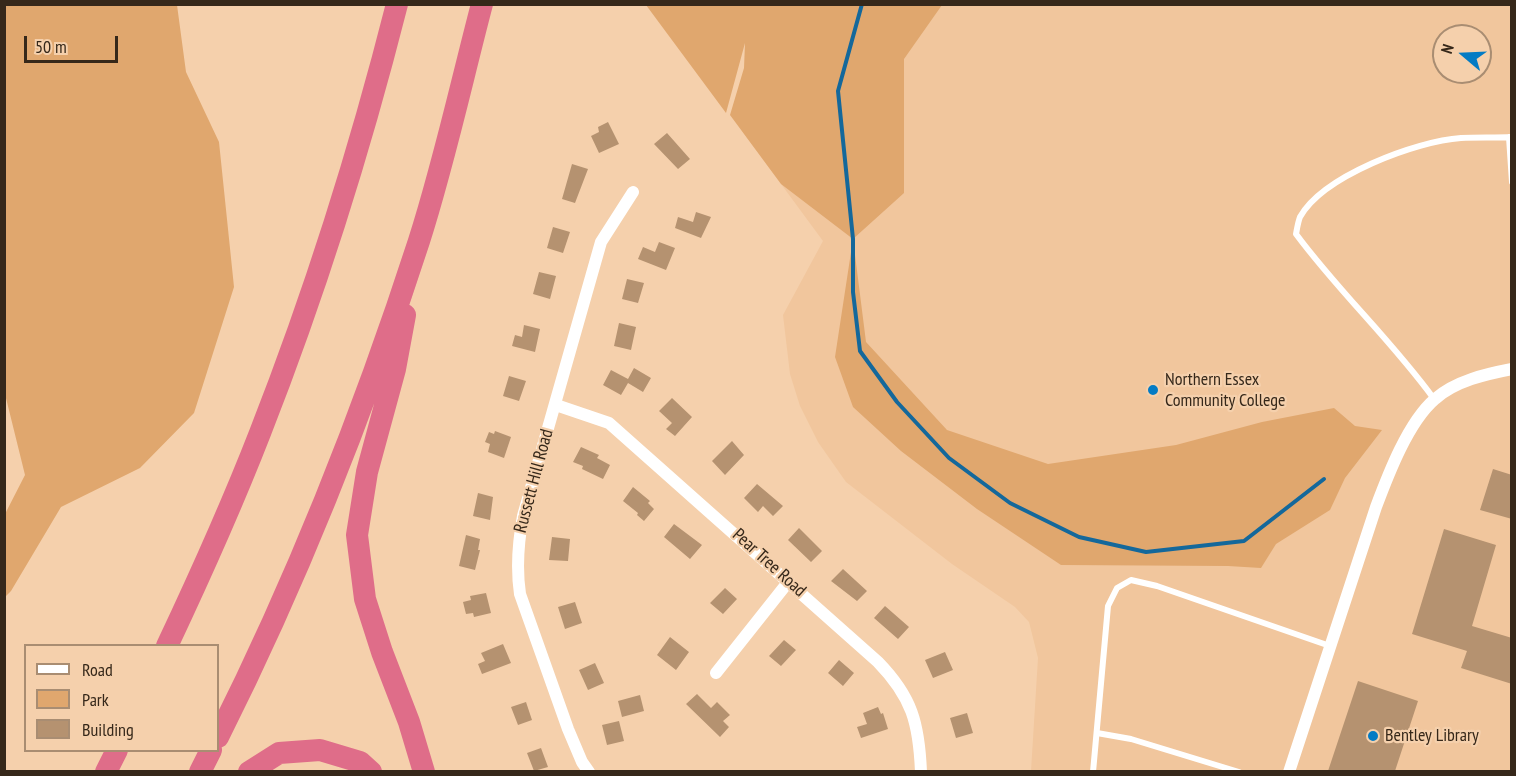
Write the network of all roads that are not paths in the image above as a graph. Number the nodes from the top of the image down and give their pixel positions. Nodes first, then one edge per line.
1 (397, 4) edge
2 (482, 4) edge
3 (1510, 137) edge
4 (1512, 182) edge
5 (633, 192) dead end
6 (419, 240) junction
7 (1512, 369) edge
8 (1434, 399) junction
9 (556, 405) junction
10 (789, 581) junction
11 (167, 644) edge
12 (1330, 646) junction
13 (716, 673) dead end
14 (1097, 733) junction
15 (219, 735) edge
16 (116, 752) edge
17 (210, 752) edge
18 (106, 771) edge
19 (200, 771) edge
20 (249, 771) edge
21 (371, 771) edge
22 (424, 771) edge
23 (590, 771) edge
24 (921, 771) edge
25 (1093, 771) edge
26 (1239, 771) edge
27 (1289, 771) edge

1 - 11 highway
2 - 6 highway
3 - 4 lane
3 - 8 lane
5 - 9 street, Russett Hill Road
6 - 15 highway
6 - 22 highway
7 - 8 street
8 - 12 street
9 - 10 street, Pear Tree Road
9 - 23 street, Russett Hill Road
10 - 13 street
10 - 24 street, Pear Tree Road
12 - 14 lane
12 - 27 street
14 - 25 lane
14 - 26 lane
16 - 18 highway
17 - 19 highway
20 - 21 highway

